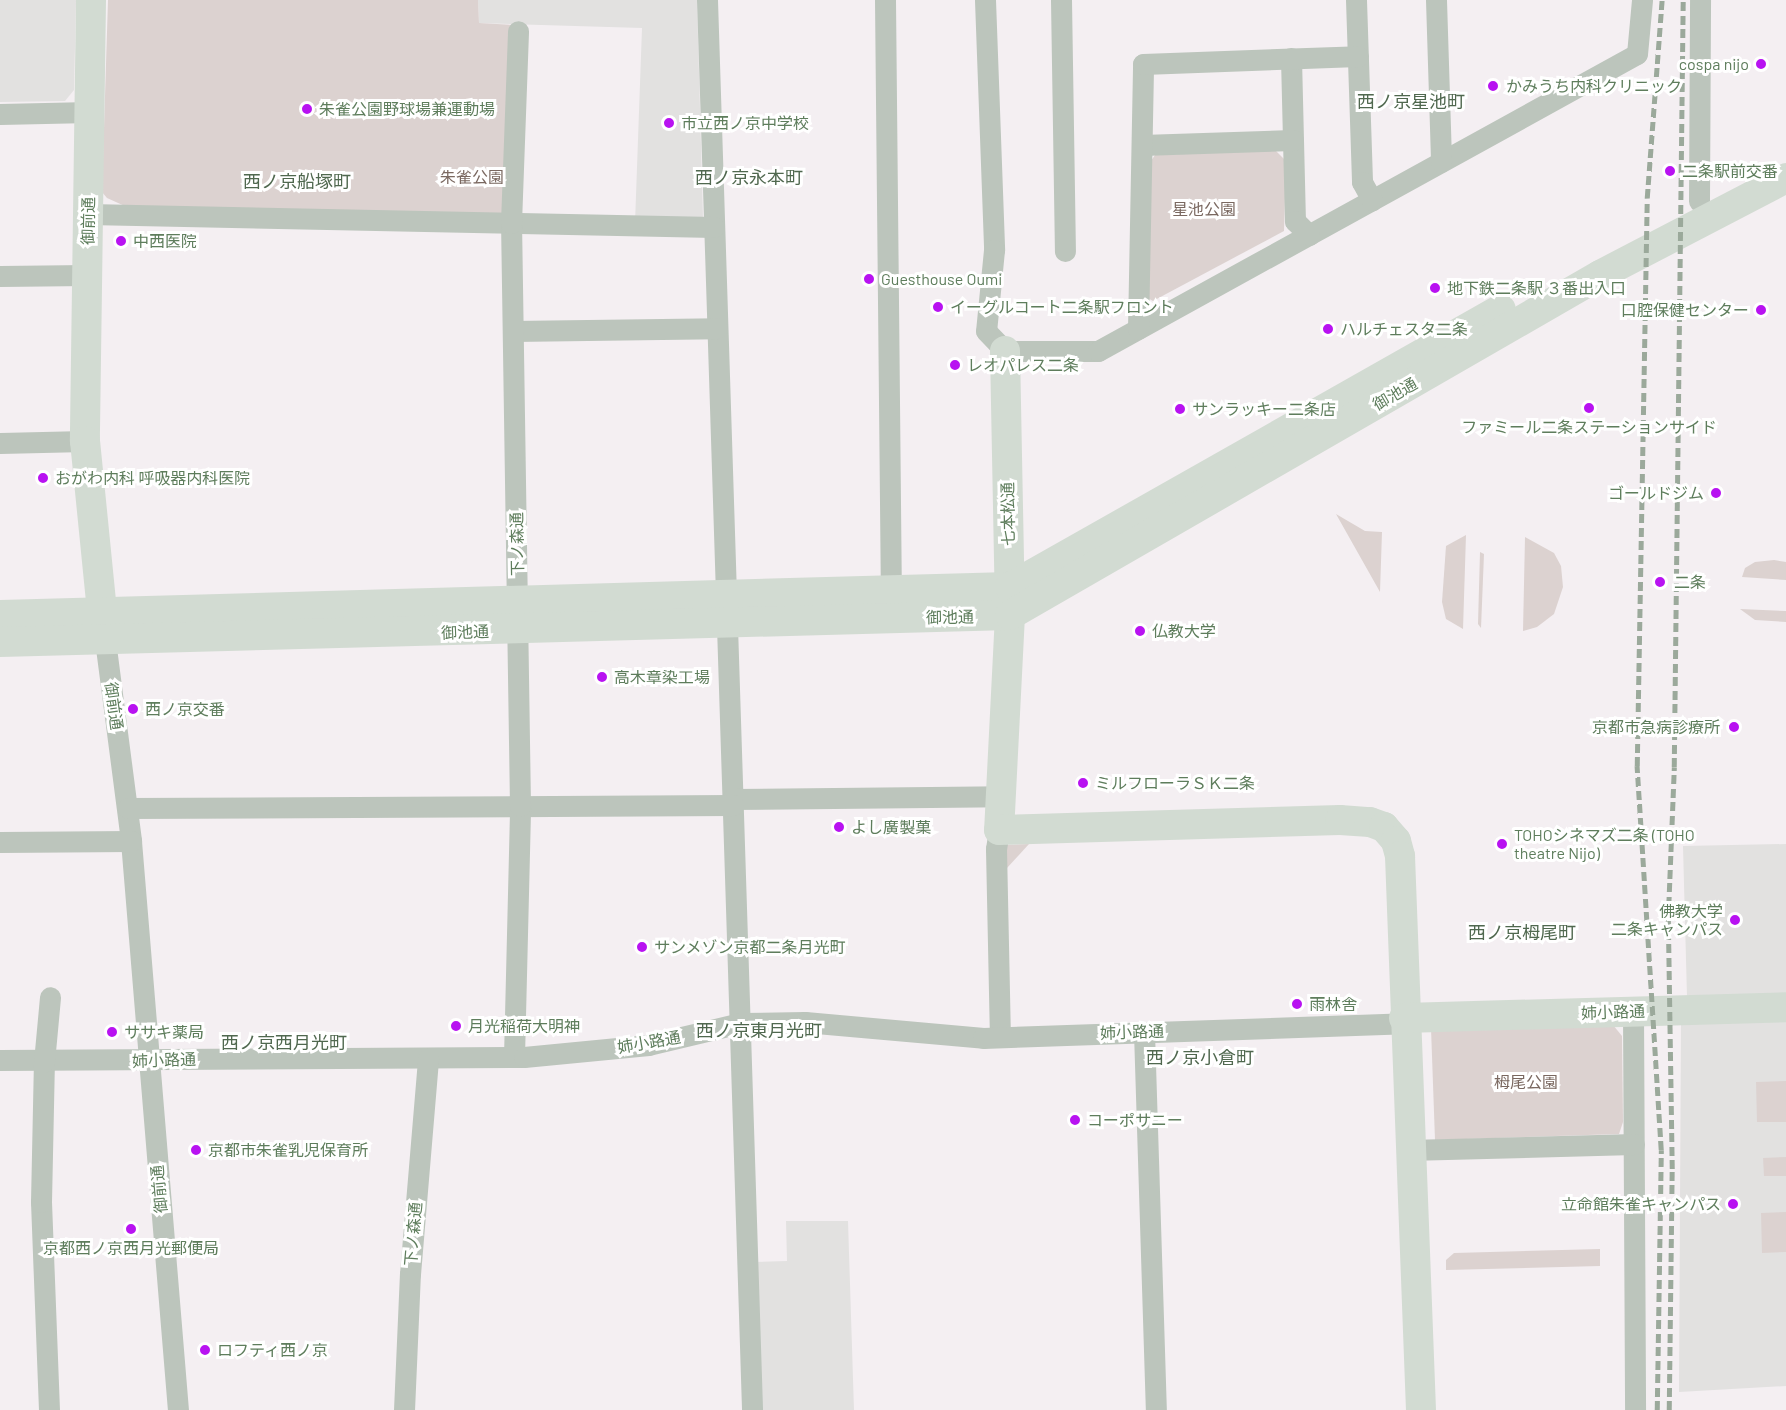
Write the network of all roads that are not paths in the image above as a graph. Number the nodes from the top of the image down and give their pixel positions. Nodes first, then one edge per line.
1 (91, 0) edge
2 (707, 0) edge
3 (885, 0) edge
4 (986, 0) edge
5 (1061, 0) edge
6 (1356, 0) edge
7 (1436, 0) edge
8 (1642, 0) edge
9 (1700, 0) edge
10 (518, 31) dead end
11 (1358, 56) junction
12 (1291, 58) junction
13 (90, 112) junction
14 (0, 114) edge
15 (1293, 140) junction
16 (1142, 145) junction
17 (1786, 156) edge
18 (1441, 162) junction
19 (1786, 178) edge
20 (1372, 200) junction
21 (1699, 201) junction
22 (88, 214) junction
23 (511, 223) junction
24 (714, 227) junction
25 (1309, 235) junction
26 (1065, 251) dead end
27 (87, 275) junction
28 (0, 276) edge
29 (717, 328) junction
30 (1138, 329) junction
31 (513, 331) junction
32 (1005, 351) junction
33 (1296, 438) junction
34 (85, 441) junction
35 (0, 443) edge
36 (1010, 602) junction
37 (891, 605) junction
38 (726, 610) junction
39 (0, 615) edge
40 (518, 616) junction
41 (104, 626) junction
42 (0, 642) edge
43 (1002, 796) junction
44 (732, 802) junction
45 (520, 806) junction
46 (128, 808) junction
47 (999, 830) junction
48 (131, 841) junction
49 (0, 842) edge
50 (50, 997) dead end
51 (1786, 1007) edge
52 (1633, 1012) junction
53 (1405, 1020) junction
54 (740, 1023) junction
55 (1144, 1032) junction
56 (1000, 1037) junction
57 (514, 1057) junction
58 (428, 1059) junction
59 (0, 1060) edge
60 (149, 1061) junction
61 (44, 1062) junction
62 (1634, 1144) junction
63 (1408, 1150) junction
64 (49, 1410) edge
65 (178, 1410) edge
66 (404, 1410) edge
67 (752, 1410) edge
68 (1156, 1410) edge
69 (1421, 1410) edge
70 (1635, 1410) edge

1 - 13 street, 御前通
2 - 24 street
3 - 37 street
4 - 32 street
5 - 26 street
6 - 11 street
7 - 18 street
8 - 18 street
9 - 21 street
10 - 23 street, 下ノ森通
11 - 12 street
11 - 20 street
12 - 15 street
12 - 16 street
13 - 14 street
13 - 22 street, 御前通
15 - 16 street
15 - 25 street
16 - 30 street
17 - 21 street, 御池通
18 - 20 street
19 - 33 street, 御池通
20 - 25 street
21 - 33 street, 御池通
22 - 23 street
22 - 27 street, 御前通
23 - 24 street
23 - 31 street, 下ノ森通
24 - 29 street
25 - 30 street
27 - 28 street
27 - 34 street, 御前通
29 - 31 street
29 - 38 street
30 - 32 street
31 - 40 street, 下ノ森通
32 - 36 street, 七本松通
33 - 36 street, 御池通
34 - 35 street
34 - 41 street, 御前通
36 - 37 street, 御池通
36 - 43 street, 七本松通
37 - 38 street, 御池通
38 - 40 street, 御池通
38 - 44 street
39 - 41 street, 御池通
40 - 41 street, 御池通
40 - 45 street, 下ノ森通
41 - 42 street, 御池通
41 - 46 street, 御前通
43 - 44 street
43 - 47 street, 七本松通
44 - 45 street
44 - 54 street
45 - 46 street
45 - 57 street, 下ノ森通
46 - 48 street, 御前通
47 - 53 street
47 - 56 street, 七本松通
48 - 49 street
48 - 60 street, 御前通
50 - 61 street
51 - 52 street, 姉小路通
52 - 53 street, 姉小路通
52 - 62 street
53 - 55 street, 姉小路通
53 - 63 street
54 - 56 street, 姉小路通
54 - 57 street, 姉小路通
54 - 67 street
55 - 56 street, 姉小路通
55 - 68 street
57 - 58 street, 姉小路通
58 - 60 street, 姉小路通
58 - 66 street, 下ノ森通
59 - 61 street, 姉小路通
60 - 61 street, 姉小路通
60 - 65 street, 御前通
61 - 64 street
62 - 63 street
62 - 70 street
63 - 69 street

